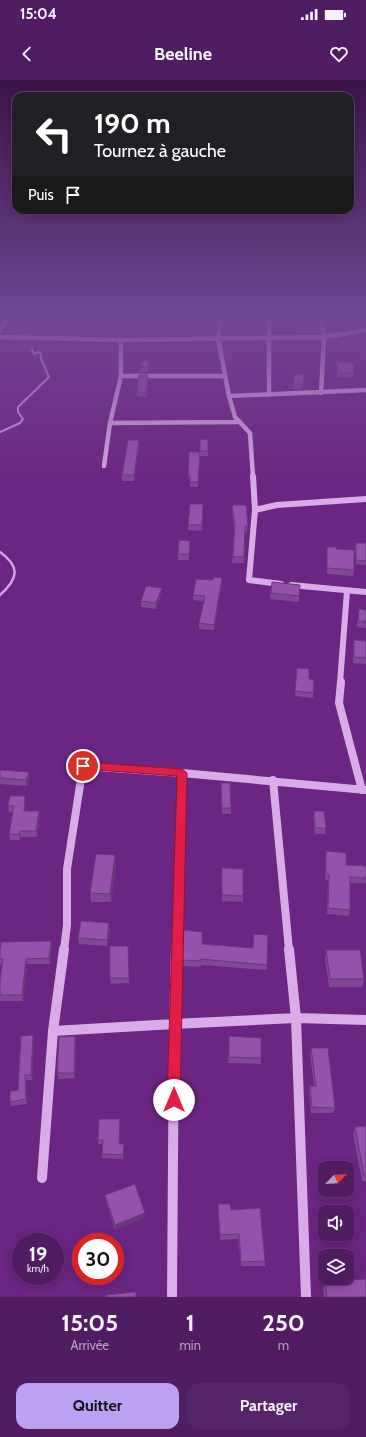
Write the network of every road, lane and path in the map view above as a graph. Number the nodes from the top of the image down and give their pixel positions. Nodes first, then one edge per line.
1 (121, 376) joint
2 (224, 376) joint
3 (269, 376) edge
4 (322, 376) edge
5 (366, 390) edge
6 (321, 393) junction
7 (269, 395) junction
8 (229, 396) junction
9 (237, 422) junction
10 (110, 423) junction
11 (104, 466) dead end
12 (366, 499) edge
13 (256, 510) junction
14 (347, 591) junction
15 (366, 592) edge
16 (182, 773) junction
17 (273, 780) junction
18 (364, 790) edge
19 (296, 1018) junction
20 (366, 1020) edge
21 (174, 1024) junction
22 (53, 1032) junction
23 (42, 1178) dead end
24 (172, 1297) edge
25 (306, 1297) edge

1 - 2 street
1 - 10 street
2 - 8 street
3 - 7 street
4 - 6 street
5 - 6 street
6 - 7 street
7 - 8 street
8 - 9 street
9 - 10 street
9 - 13 street
10 - 11 street
12 - 13 street
13 - 14 street
14 - 15 street
14 - 18 street
16 - 17 street
16 - 21 street
16 - 22 street
17 - 18 street
17 - 19 street
19 - 20 street
19 - 21 street
19 - 25 street
21 - 22 street
21 - 24 street
22 - 23 street

